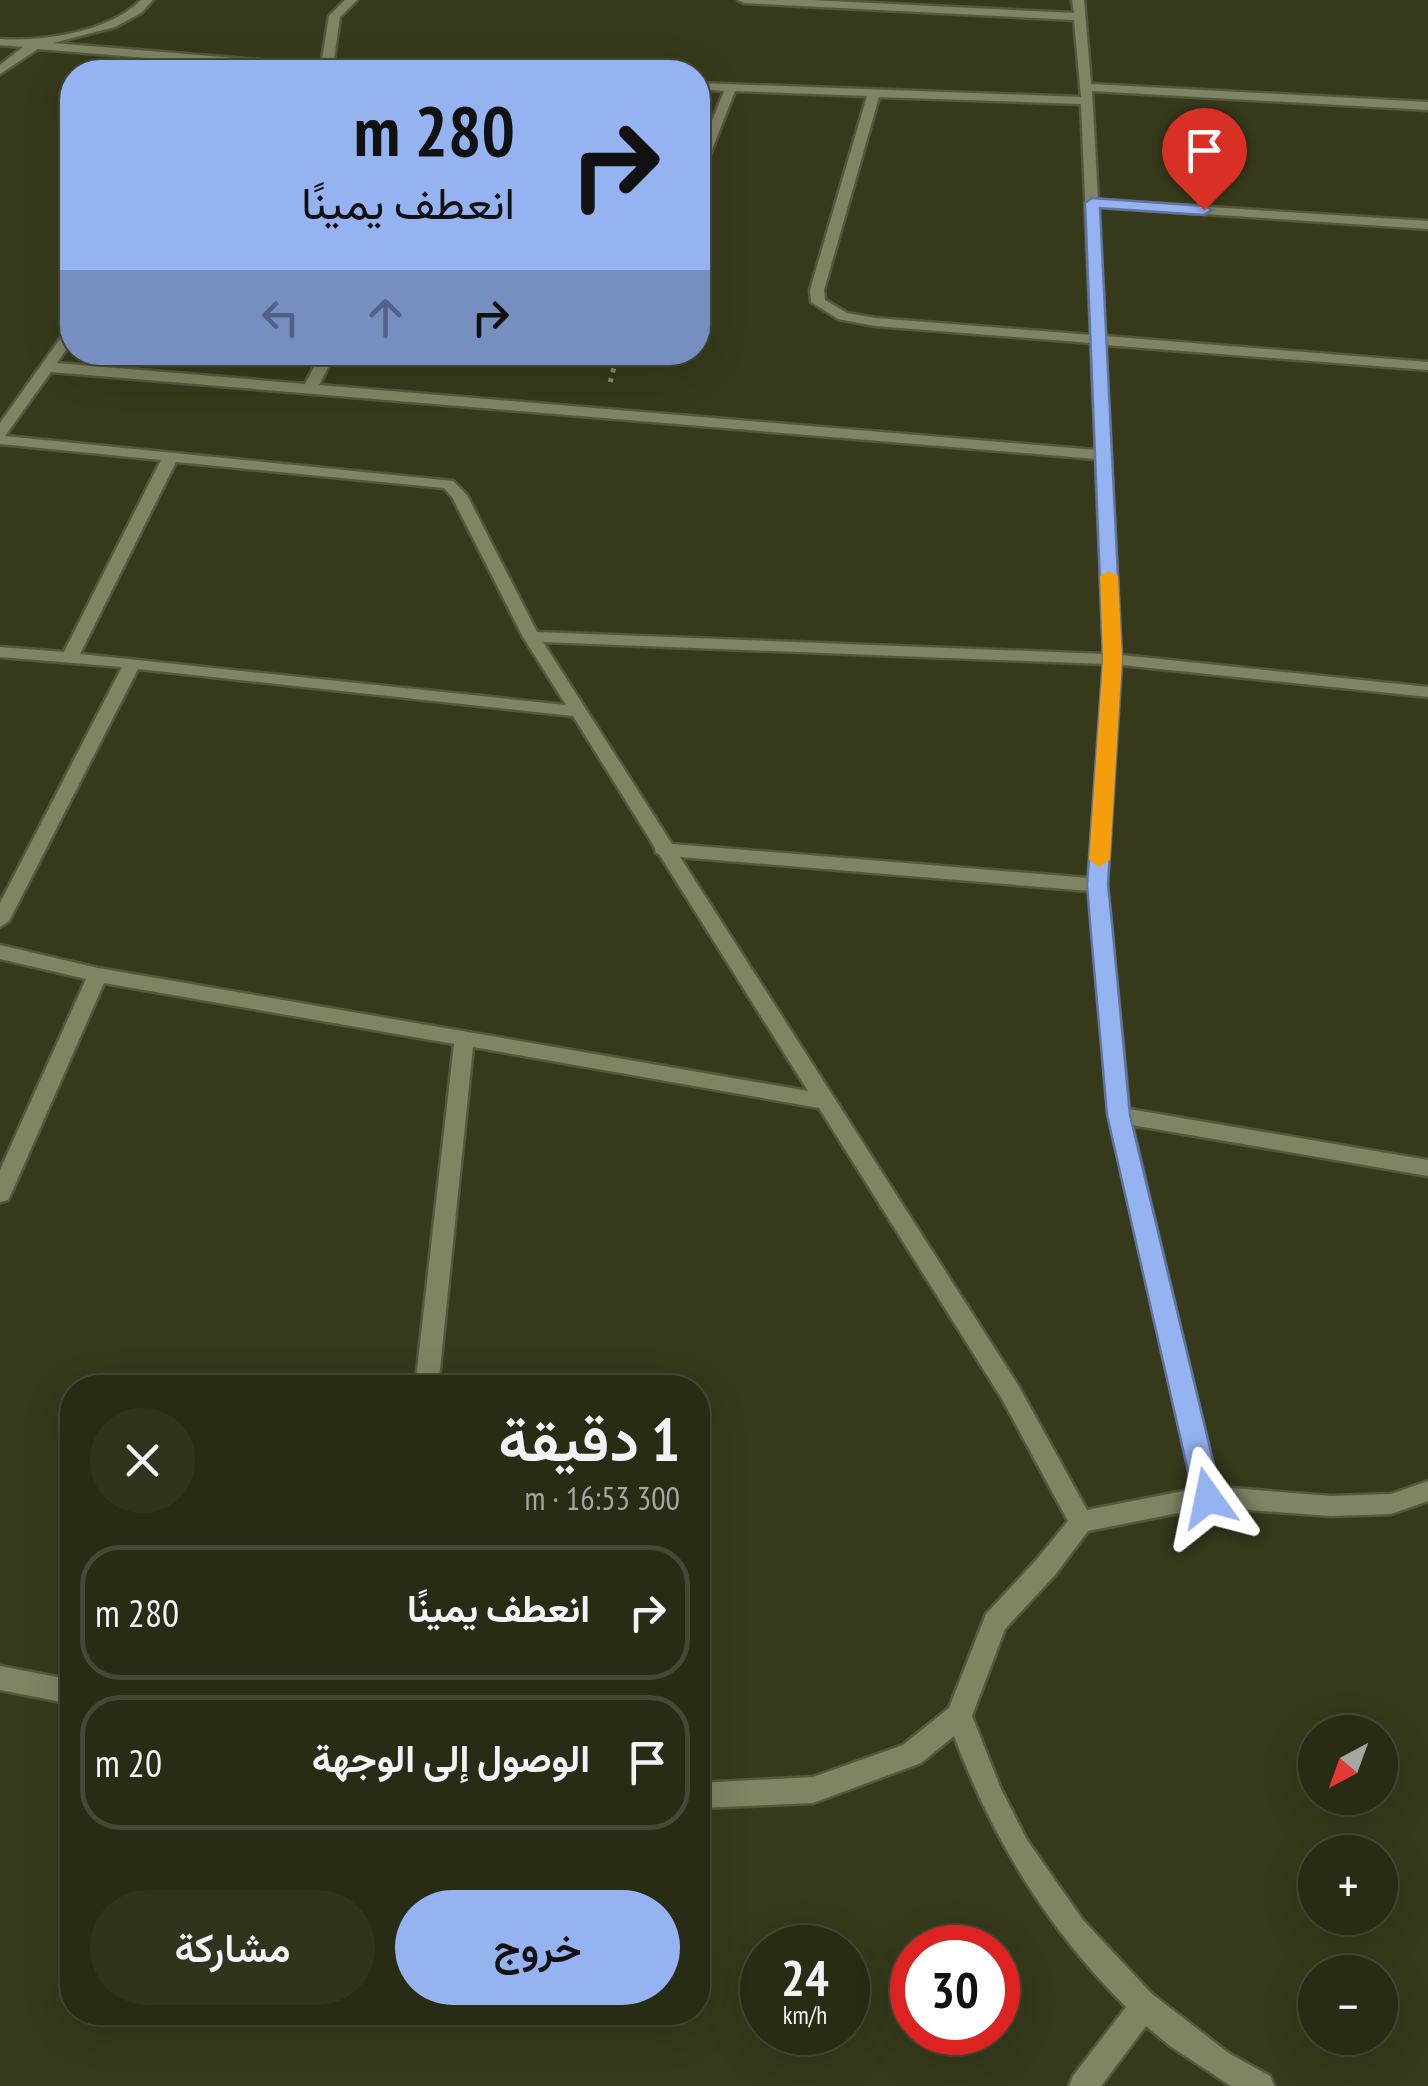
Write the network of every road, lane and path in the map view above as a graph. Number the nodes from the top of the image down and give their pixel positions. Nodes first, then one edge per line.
1 (147, 0) edge
2 (351, 0) edge
3 (744, 0) edge
4 (1079, 9) edge
5 (0, 42) edge
6 (35, 45) junction
7 (196, 60) edge
8 (326, 60) edge
9 (0, 71) edge
10 (710, 87) edge
11 (730, 88) junction
12 (874, 93) junction
13 (1087, 94) junction
14 (1428, 106) edge
15 (710, 139) edge
16 (1092, 203) junction
17 (1428, 225) edge
18 (1099, 338) junction
19 (60, 350) edge
20 (322, 365) edge
21 (614, 365) edge
22 (48, 367) junction
23 (1427, 371) edge
24 (310, 390) junction
25 (602, 414) junction
26 (0, 436) edge
27 (1104, 454) junction
28 (171, 456) junction
29 (531, 637) junction
30 (0, 652) edge
31 (70, 658) junction
32 (1113, 659) junction
33 (133, 662) junction
34 (1428, 692) edge
35 (580, 712) junction
36 (662, 848) junction
37 (1098, 885) junction
38 (0, 921) edge
39 (0, 952) edge
40 (98, 975) junction
41 (464, 1040) junction
42 (823, 1101) junction
43 (1118, 1115) junction
44 (1428, 1168) edge
45 (0, 1194) edge
46 (427, 1375) edge
47 (1428, 1490) edge
48 (1208, 1498) junction
49 (1081, 1522) junction
50 (0, 1678) edge
51 (60, 1690) edge
52 (959, 1716) junction
53 (710, 1795) edge
54 (1142, 2009) junction
55 (1083, 2086) edge
56 (1260, 2086) edge

1 - 6 street
2 - 8 street
3 - 4 street
4 - 13 street
5 - 6 street
6 - 7 street
6 - 9 street
10 - 11 street
11 - 12 street
11 - 15 street
12 - 13 street
12 - 18 street
13 - 14 street
13 - 16 street
16 - 17 street
16 - 18 street
18 - 23 street
18 - 27 street
19 - 22 street
20 - 24 street
21 - 25 path
22 - 24 street
22 - 26 street
24 - 25 street
25 - 27 street
26 - 28 street
27 - 32 street
28 - 29 street
28 - 31 street
29 - 32 street
29 - 35 street
30 - 31 street
31 - 33 street
32 - 34 street
32 - 37 street
33 - 35 street
33 - 38 street
35 - 36 street
36 - 37 street
36 - 42 street
37 - 43 street
39 - 40 street
40 - 41 street
40 - 45 street
41 - 42 street
41 - 46 street
42 - 49 street
43 - 44 street
43 - 48 street
47 - 48 street
48 - 49 street
49 - 52 street
50 - 51 street
52 - 53 street
52 - 54 street
54 - 55 street
54 - 56 street

